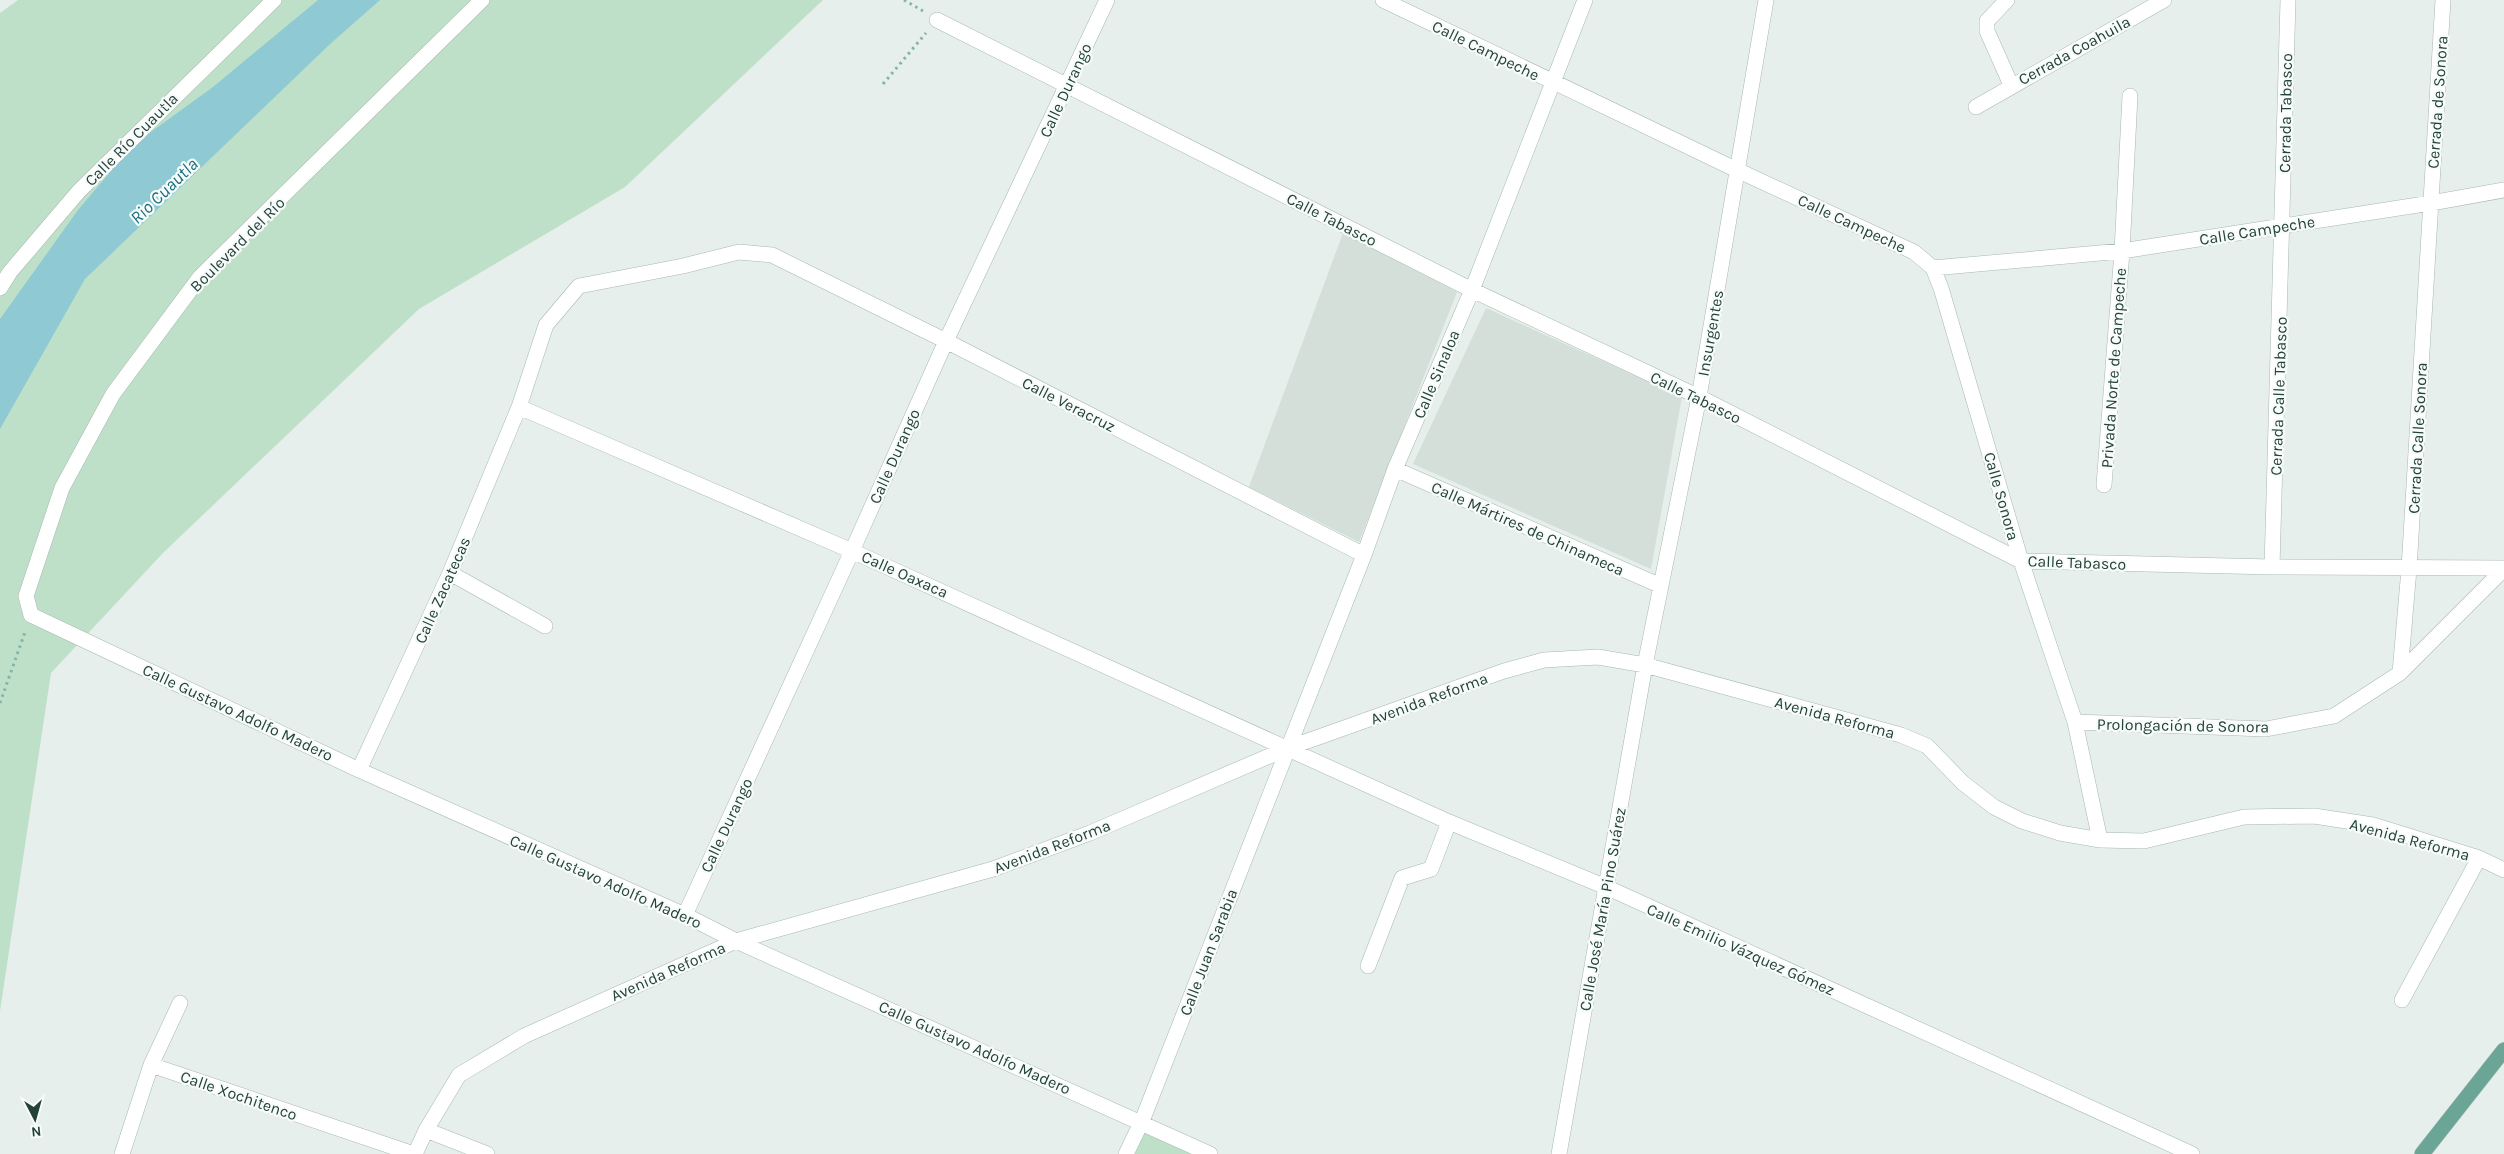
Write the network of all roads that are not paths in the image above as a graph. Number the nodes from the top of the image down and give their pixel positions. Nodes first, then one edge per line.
1 (274, 0) edge
2 (482, 0) edge
3 (1107, 0) edge
4 (1383, 0) edge
5 (1585, 0) edge
6 (1766, 0) edge
7 (2007, 0) edge
8 (2164, 0) edge
9 (2288, 0) edge
10 (2443, 0) edge
11 (937, 20) road end
12 (1553, 82) junction
13 (2011, 85) junction
14 (1068, 86) junction
15 (2130, 96) dead end
16 (1976, 107) dead end
17 (1739, 171) junction
18 (2504, 190) edge
19 (2431, 203) junction
20 (2283, 226) junction
21 (2122, 251) junction
22 (772, 255) joint
23 (1933, 268) junction
24 (0, 288) edge
25 (1472, 290) junction
26 (946, 341) junction
27 (1699, 397) junction
28 (519, 407) junction
29 (1396, 469) junction
30 (2104, 485) dead end
31 (852, 550) junction
32 (1364, 555) junction
33 (2021, 561) junction
34 (2272, 567) junction
35 (2409, 569) junction
36 (2504, 569) edge
37 (450, 573) junction
38 (1660, 586) junction
39 (31, 615) joint
40 (545, 626) dead end
41 (1645, 665) junction
42 (2400, 673) junction
43 (2076, 722) junction
44 (1288, 748) junction
45 (359, 770) junction
46 (1449, 822) junction
47 (2100, 840) junction
48 (2479, 858) junction
49 (2504, 870) edge
50 (1606, 887) junction
51 (684, 915) junction
52 (736, 941) junction
53 (1368, 966) dead end
54 (2402, 1000) dead end
55 (180, 1003) dead end
56 (2504, 1050) edge
57 (151, 1065) junction
58 (1142, 1121) junction
59 (426, 1130) junction
60 (122, 1154) edge
61 (415, 1154) edge
62 (487, 1154) edge
63 (1126, 1154) edge
64 (1210, 1154) edge
65 (1559, 1154) edge
66 (2192, 1154) edge
67 (2422, 1154) edge

1 - 24 street, Calle Río Cuautla
2 - 39 street, Boulevard del Río
3 - 14 street, Calle Durango
4 - 12 street, Calle Campeche
5 - 12 street, Calle Sinaloa
6 - 17 street, Insurgentes
7 - 13 street, Cerrada Coahuila
8 - 13 street, Cerrada Coahuila
9 - 20 street, Cerrada Tabasco
10 - 19 street, Cerrada de Sonora
11 - 14 street, Calle Tabasco
12 - 17 street, Calle Campeche
12 - 25 street, Calle Sinaloa
13 - 16 street, Cerrada Coahuila
14 - 25 street, Calle Tabasco
14 - 26 street, Calle Durango
15 - 21 street, Privada Norte de Campeche
17 - 23 street, Calle Campeche
17 - 27 street, Insurgentes
18 - 19 street, Calle Campeche
19 - 20 street, Calle Campeche
19 - 35 street, Cerrada Calle Sonora
20 - 21 street, Calle Campeche
20 - 34 street, Cerrada Calle Tabasco
21 - 23 street, Calle Campeche
21 - 30 street, Privada Norte de Campeche
22 - 26 street, Calle Veracruz
22 - 28 street, Calle Zacatecas
23 - 33 street, Calle Sonora
25 - 27 street, Calle Tabasco
25 - 29 street, Calle Sinaloa
26 - 31 street, Calle Durango
26 - 32 street, Calle Veracruz
27 - 33 street, Calle Tabasco
27 - 38 street, Insurgentes
28 - 31 street, Calle Oaxaca
28 - 37 street, Calle Zacatecas
29 - 32 street, Calle Sinaloa
29 - 38 street, Calle Mártires de Chinameca
31 - 44 street, Calle Oaxaca
31 - 51 street, Calle Durango
32 - 44 street, Calle Sinaloa
33 - 34 street, Calle Tabasco
33 - 43 street, Calle Sonora
34 - 35 street, Calle Tabasco
35 - 36 street, Calle Tabasco
35 - 42 street, Cerrada Calle Sonora
36 - 42 street, Prolongación de Sonora
37 - 40 street
37 - 45 street, Calle Zacatecas
38 - 41 street, Insurgentes
39 - 45 street, Calle Gustavo Adolfo Madero
41 - 44 street, Avenida Reforma
41 - 47 street, Avenida Reforma
41 - 50 street, Calle José María Pino Suárez
42 - 43 street, Prolongación de Sonora
43 - 47 street, Calle Sonora
44 - 46 street, Calle Emilio Vázquez Gómez
44 - 52 street, Avenida Reforma
44 - 58 street, Calle Juan Sarabia
45 - 51 street, Calle Gustavo Adolfo Madero
46 - 50 street, Calle Emilio Vázquez Gómez
46 - 53 street
47 - 48 street, Avenida Reforma
48 - 49 street, Avenida Reforma
48 - 54 street
50 - 65 street, Calle José María Pino Suárez
50 - 66 street, Calle Emilio Vázquez Gómez
51 - 52 street, Calle Gustavo Adolfo Madero
52 - 58 street, Calle Gustavo Adolfo Madero
52 - 59 street, Avenida Reforma
55 - 57 street
56 - 67 main road
57 - 60 street
57 - 61 street, Calle Xochitenco
58 - 63 street, Calle Juan Sarabia
58 - 64 street, Calle Gustavo Adolfo Madero
59 - 61 street, Avenida Reforma
59 - 62 street

